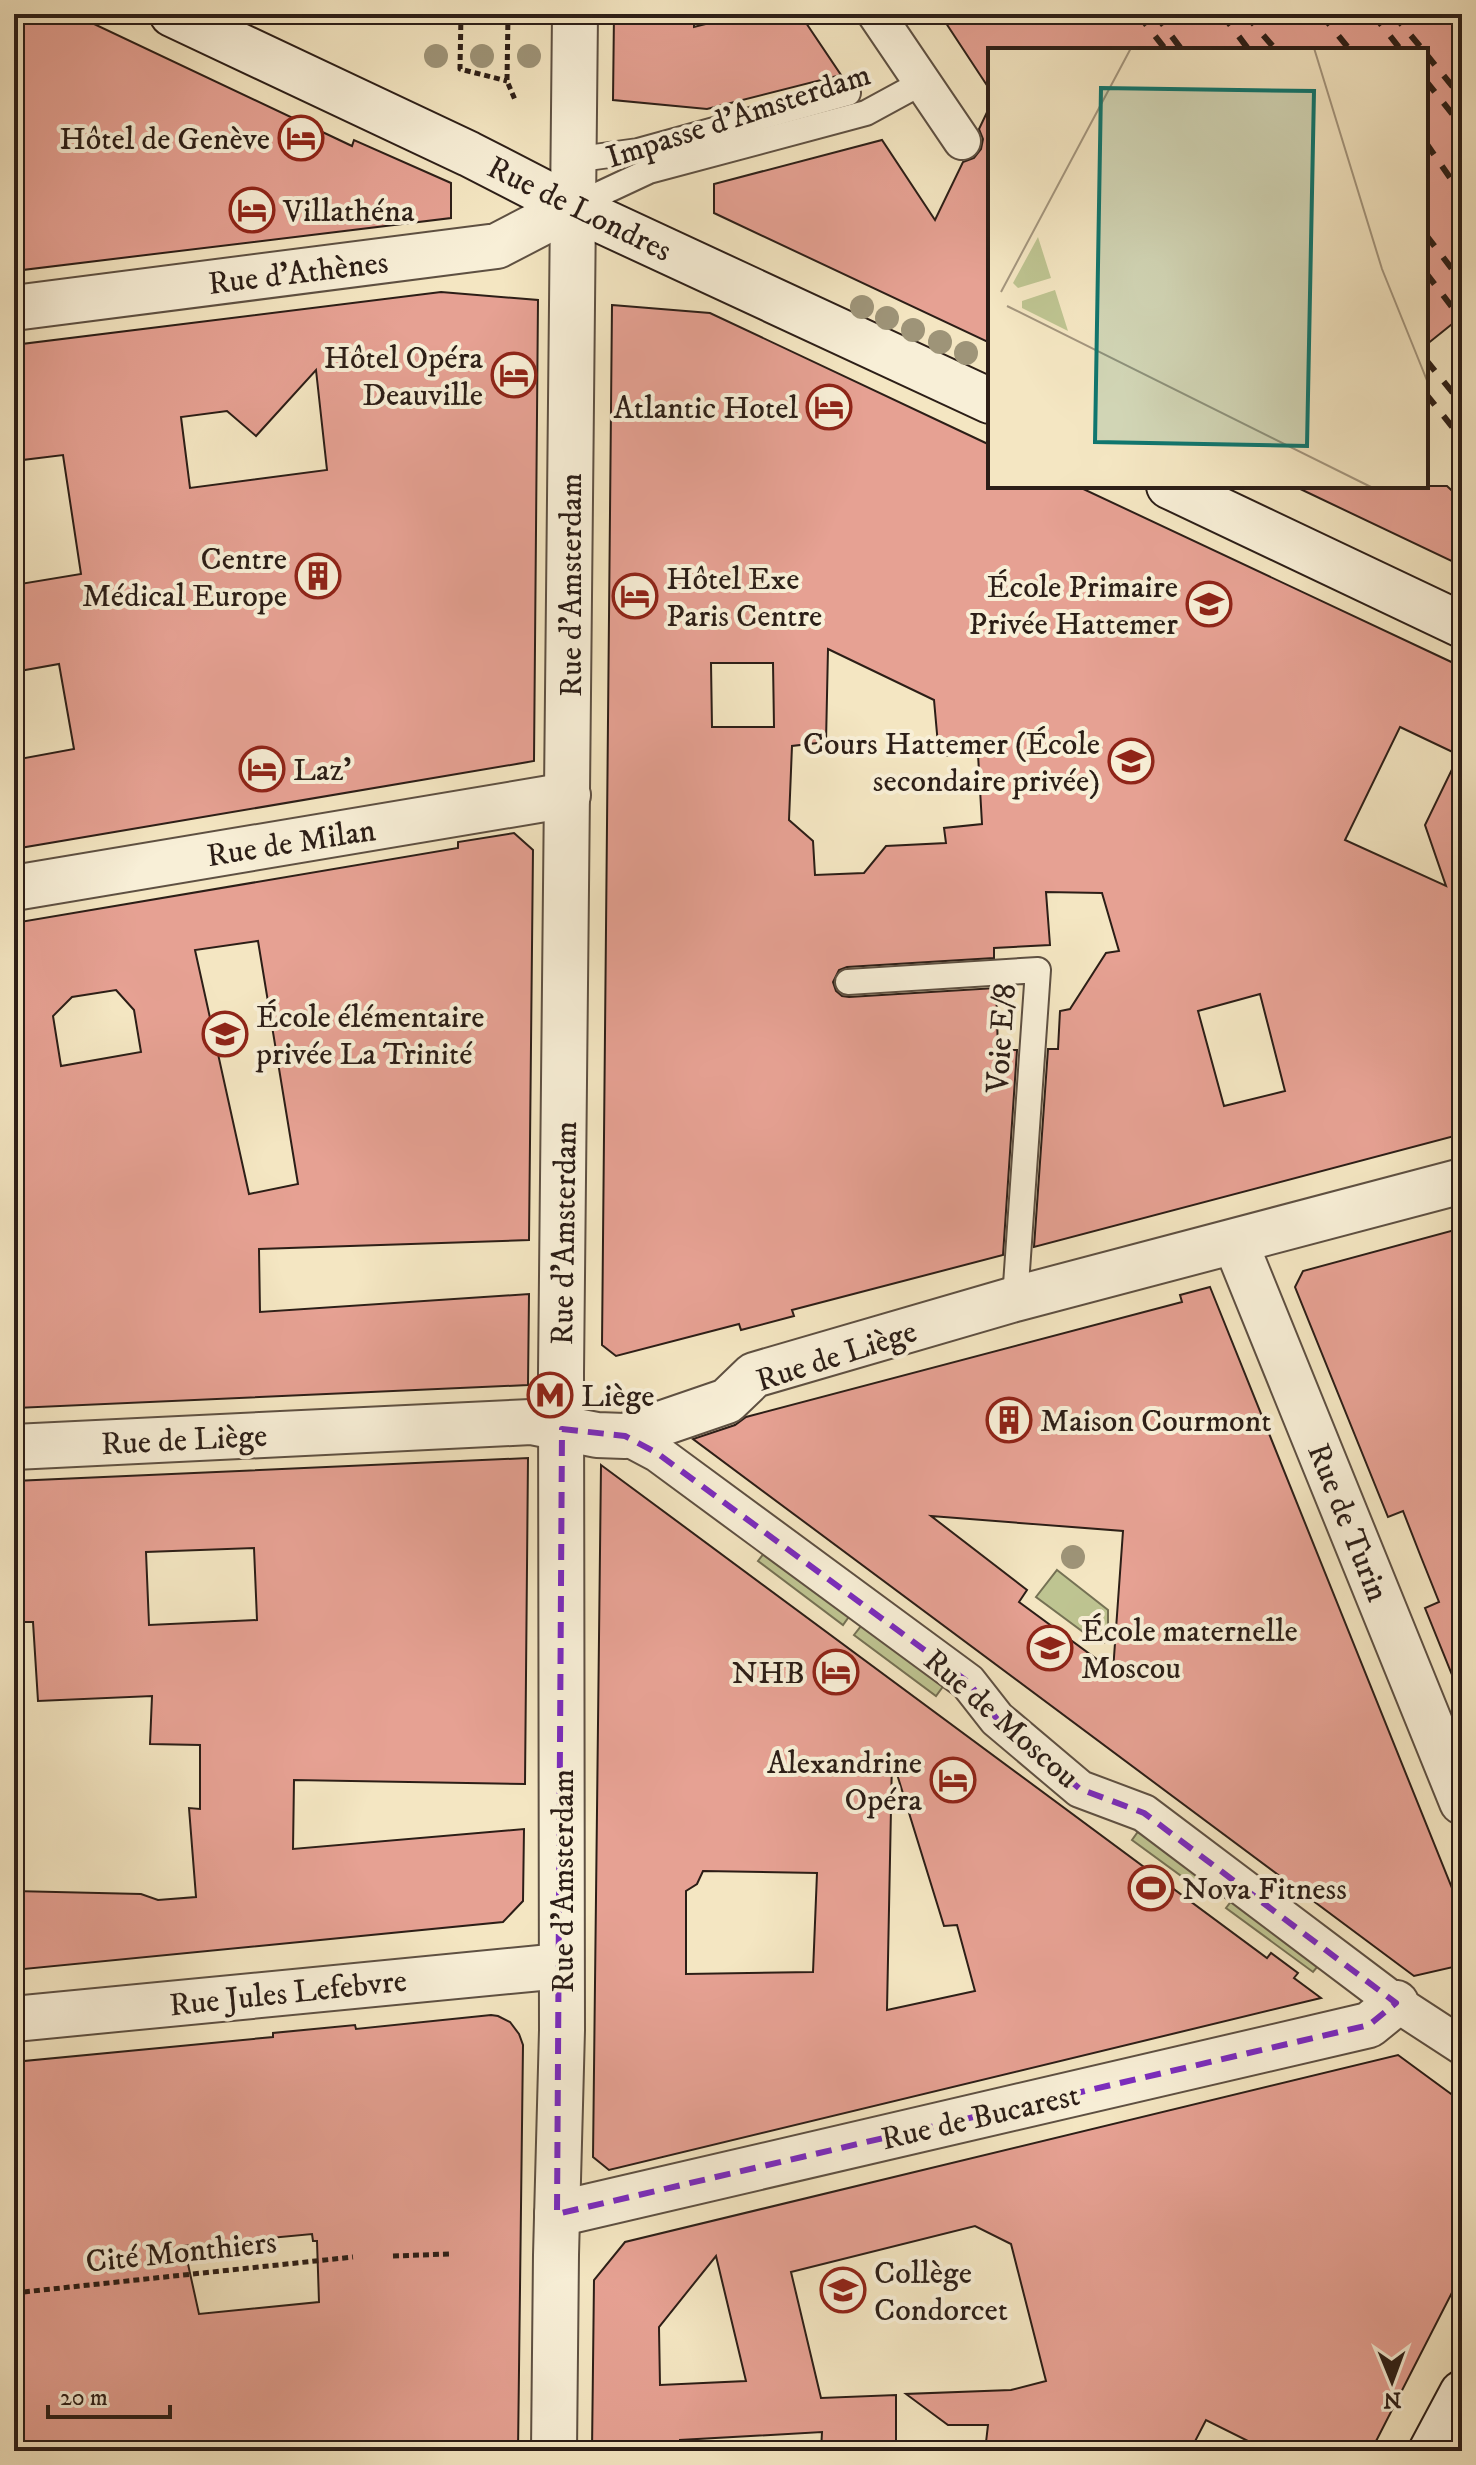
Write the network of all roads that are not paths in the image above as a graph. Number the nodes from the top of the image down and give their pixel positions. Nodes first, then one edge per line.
1 (172, 14) edge
2 (575, 14) edge
3 (876, 14) edge
4 (923, 82) junction
5 (848, 93) dead end
6 (962, 141) dead end
7 (573, 160) junction
8 (572, 207) junction
9 (14, 308) edge
10 (988, 400) edge
11 (1173, 488) edge
12 (1462, 625) edge
13 (568, 795) junction
14 (14, 888) edge
15 (848, 982) dead end
16 (1462, 1181) edge
17 (1235, 1242) junction
18 (1015, 1299) junction
19 (562, 1429) junction
20 (625, 1436) junction
21 (14, 1447) edge
22 (1462, 1802) edge
23 (561, 1966) junction
24 (1396, 2003) junction
25 (14, 2019) edge
26 (1462, 2046) edge
27 (557, 2214) junction
28 (1462, 2393) edge
29 (554, 2451) edge
30 (1431, 2451) edge

1 - 8 street, Rue de Londres
2 - 7 street, Rue d'Amsterdam
3 - 4 street
4 - 6 street
4 - 8 lane, Impasse d'Amsterdam
5 - 7 lane
7 - 8 street, Rue d'Amsterdam
8 - 9 street, Rue d'Athènes
8 - 10 street, Rue de Londres
8 - 13 street, Rue d'Amsterdam
11 - 12 street
13 - 14 street, Rue de Milan
13 - 19 street, Rue d'Amsterdam
15 - 18 lane, Voie E/8
16 - 17 street, Rue de Liège
17 - 18 street, Rue de Liège
17 - 22 street, Rue de Turin
18 - 20 street, Rue de Liège
19 - 20 street, Rue de Liège
19 - 21 street, Rue de Liège
19 - 23 street, Rue d'Amsterdam
20 - 24 street, Rue de Moscou
23 - 25 street, Rue Jules Lefebvre
23 - 27 street, Rue d'Amsterdam
24 - 26 street, Rue de Moscou
24 - 27 street, Rue de Bucarest
27 - 29 street, Rue d'Amsterdam
28 - 30 street

